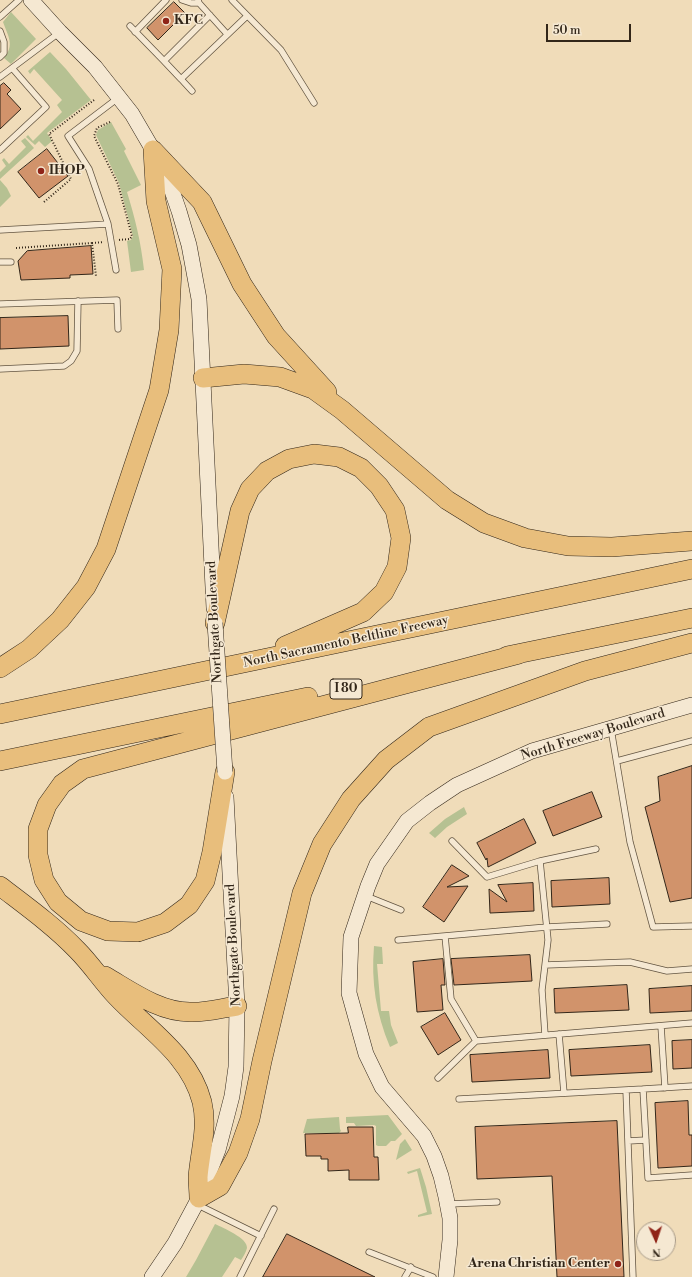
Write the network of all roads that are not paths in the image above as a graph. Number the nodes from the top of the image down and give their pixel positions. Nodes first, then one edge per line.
1 (19, 0) edge
2 (31, 0) edge
3 (166, 0) edge
4 (182, 0) edge
5 (232, 0) edge
6 (199, 2) edge
7 (210, 15) junction
8 (247, 16) junction
9 (0, 17) edge
10 (130, 26) dead end
11 (0, 31) edge
12 (60, 32) junction
13 (135, 32) junction
14 (227, 34) junction
15 (0, 57) edge
16 (164, 61) junction
17 (12, 68) junction
18 (0, 77) edge
19 (181, 79) junction
20 (192, 91) dead end
21 (120, 97) junction
22 (314, 103) dead end
23 (0, 150) edge
24 (153, 150) junction
25 (108, 224) junction
26 (0, 230) edge
27 (0, 262) edge
28 (11, 262) dead end
29 (116, 270) dead end
30 (78, 301) junction
31 (0, 304) edge
32 (118, 329) dead end
33 (0, 369) edge
34 (203, 378) junction
35 (342, 410) junction
36 (692, 541) edge
37 (692, 569) edge
38 (692, 618) edge
39 (215, 623) junction
40 (692, 643) edge
41 (519, 654) junction
42 (254, 661) junction
43 (0, 668) edge
44 (692, 705) edge
45 (0, 714) edge
46 (611, 728) junction
47 (692, 741) edge
48 (0, 761) edge
49 (617, 761) junction
50 (225, 772) junction
51 (452, 841) dead end
52 (596, 849) dead end
53 (540, 861) junction
54 (0, 886) edge
55 (365, 896) junction
56 (401, 910) dead end
57 (606, 924) dead end
58 (692, 926) edge
59 (547, 927) junction
60 (445, 936) junction
61 (398, 940) dead end
62 (545, 965) junction
63 (94, 969) junction
64 (692, 969) edge
65 (237, 1006) junction
66 (692, 1023) edge
67 (661, 1026) junction
68 (559, 1034) junction
69 (545, 1035) junction
70 (476, 1041) junction
71 (438, 1078) dead end
72 (692, 1086) edge
73 (664, 1088) junction
74 (643, 1089) junction
75 (626, 1090) junction
76 (564, 1093) junction
77 (459, 1099) dead end
78 (646, 1140) junction
79 (628, 1141) junction
80 (692, 1175) edge
81 (198, 1201) junction
82 (497, 1202) dead end
83 (447, 1204) junction
84 (274, 1209) dead end
85 (261, 1236) junction
86 (369, 1252) dead end
87 (411, 1267) junction
88 (152, 1277) edge
89 (240, 1277) edge
90 (405, 1277) edge
91 (433, 1277) edge
92 (446, 1277) edge
93 (633, 1277) edge

1 - 9 lane
2 - 12 main road, Northgate Boulevard
3 - 13 lane
4 - 6 lane
5 - 8 lane
6 - 7 lane
7 - 14 lane
7 - 16 lane
8 - 14 lane
8 - 22 lane
10 - 13 lane
11 - 15 lane
12 - 17 lane
12 - 21 main road, Northgate Boulevard
13 - 16 lane
14 - 19 lane
16 - 19 lane
17 - 18 lane
17 - 23 lane
19 - 20 lane
21 - 24 main road, Northgate Boulevard
21 - 25 lane
24 - 34 main road, Northgate Boulevard
24 - 35 highway
24 - 43 highway
25 - 26 lane
25 - 29 lane
27 - 28 lane
30 - 31 lane
30 - 32 lane
30 - 33 lane
34 - 35 highway
34 - 39 main road, Northgate Boulevard
35 - 36 highway
37 - 42 highway, North Sacramento Beltline Freeway
38 - 41 highway, I 80
39 - 42 highway
39 - 50 main road, Northgate Boulevard, bridge
40 - 81 highway
41 - 48 highway, I 80
41 - 50 highway
42 - 45 highway, North Sacramento Beltline Freeway
44 - 46 main road, North Freeway Boulevard
46 - 49 lane
46 - 55 main road, North Freeway Boulevard
47 - 49 lane
49 - 58 lane
50 - 65 main road, Northgate Boulevard
51 - 53 lane
52 - 53 lane
53 - 59 lane
54 - 63 highway
55 - 56 lane
55 - 83 main road, North Freeway Boulevard
57 - 59 lane
59 - 60 lane
59 - 62 lane
60 - 61 lane
60 - 70 lane
62 - 64 lane
62 - 69 lane
63 - 65 highway
63 - 81 highway
65 - 81 main road, Northgate Boulevard
66 - 67 lane
67 - 68 lane
67 - 73 lane
68 - 69 lane
68 - 76 lane
69 - 70 lane
70 - 71 lane
72 - 73 lane
73 - 74 lane
74 - 75 lane
74 - 78 lane
75 - 76 lane
75 - 79 lane
76 - 77 lane
78 - 79 lane
78 - 80 lane
79 - 93 lane
81 - 85 lane
81 - 88 main road, Northgate Boulevard
82 - 83 lane
83 - 92 main road, North Freeway Boulevard
84 - 85 lane
85 - 89 lane
86 - 87 lane
87 - 90 lane
87 - 91 lane

